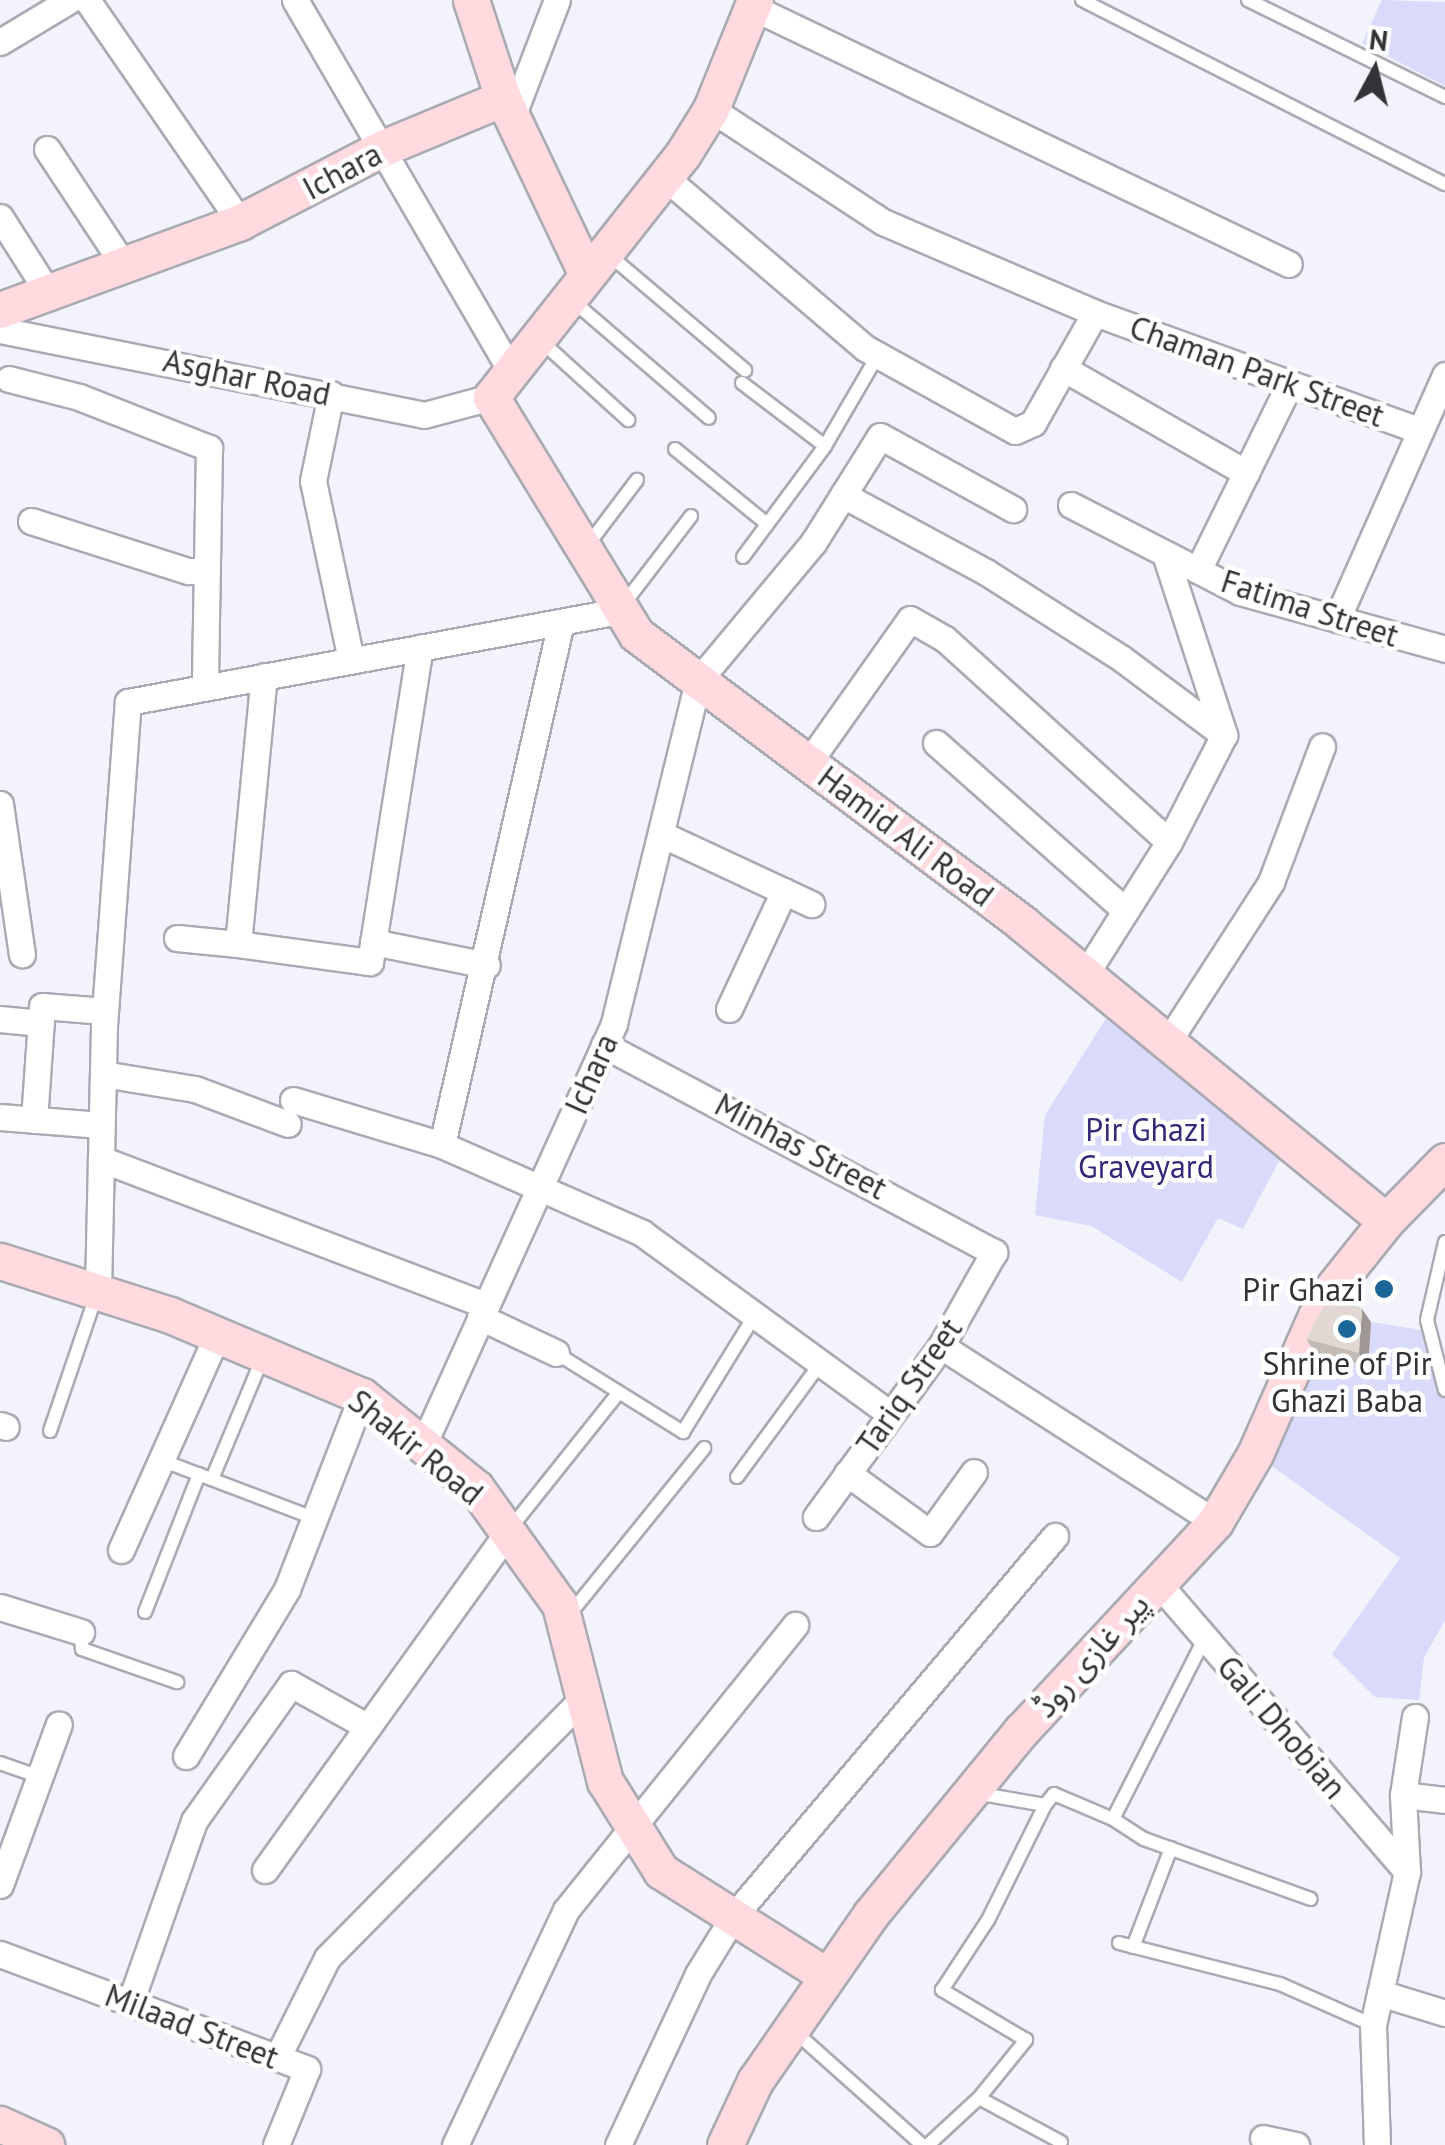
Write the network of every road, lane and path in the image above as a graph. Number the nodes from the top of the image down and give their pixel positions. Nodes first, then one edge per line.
1 (70, 0) edge
2 (87, 0) edge
3 (295, 0) edge
4 (471, 0) edge
5 (557, 0) edge
6 (1082, 0) edge
7 (1248, 0) edge
8 (753, 3) edge
9 (0, 42) edge
10 (1445, 97) edge
11 (508, 108) junction
12 (711, 109) junction
13 (383, 148) junction
14 (46, 150) dead end
15 (667, 179) junction
16 (1445, 184) edge
17 (0, 218) edge
18 (240, 222) junction
19 (1289, 264) dead end
20 (125, 267) junction
21 (586, 274) junction
22 (49, 294) junction
23 (0, 310) edge
24 (1095, 312) junction
25 (0, 330) edge
26 (535, 336) junction
27 (878, 355) junction
28 (1063, 368) junction
29 (1445, 375) edge
30 (9, 379) dead end
31 (500, 383) junction
32 (1290, 383) junction
33 (331, 394) junction
34 (709, 418) dead end
35 (628, 420) dead end
36 (1418, 430) junction
37 (825, 446) junction
38 (675, 449) dead end
39 (1246, 473) junction
40 (637, 480) dead end
41 (843, 495) junction
42 (1071, 506) dead end
43 (1013, 510) dead end
44 (691, 516) dead end
45 (31, 521) dead end
46 (767, 524) junction
47 (583, 552) junction
48 (1165, 554) junction
49 (743, 557) dead end
50 (1198, 570) junction
51 (207, 571) junction
52 (618, 611) junction
53 (1337, 619) junction
54 (560, 622) junction
55 (420, 648) junction
56 (1445, 649) edge
57 (351, 660) junction
58 (264, 676) junction
59 (698, 681) junction
60 (205, 687) junction
61 (1224, 735) junction
62 (936, 743) dead end
63 (1322, 746) dead end
64 (808, 762) junction
65 (0, 804) edge
66 (661, 834) junction
67 (1169, 842) junction
68 (784, 891) junction
69 (811, 904) dead end
70 (1126, 910) junction
71 (176, 938) dead end
72 (373, 942) junction
73 (238, 944) junction
74 (22, 954) dead end
75 (487, 965) junction
76 (1085, 975) junction
77 (730, 1009) dead end
78 (105, 1011) junction
79 (0, 1019) edge
80 (41, 1023) junction
81 (1167, 1043) junction
82 (604, 1045) junction
83 (102, 1074) junction
84 (0, 1117) edge
85 (34, 1120) junction
86 (101, 1125) junction
87 (442, 1144) junction
88 (100, 1160) junction
89 (1445, 1162) edge
90 (538, 1186) junction
91 (1386, 1220) junction
92 (1445, 1242) edge
93 (994, 1252) joint
94 (0, 1260) edge
95 (98, 1290) junction
96 (482, 1311) junction
97 (753, 1318) junction
98 (217, 1335) junction
99 (941, 1346) junction
100 (556, 1353) joint
101 (264, 1355) junction
102 (820, 1364) junction
103 (1445, 1390) edge
104 (619, 1392) junction
105 (362, 1396) junction
106 (890, 1414) junction
107 (50, 1432) dead end
108 (423, 1446) junction
109 (704, 1448) dead end
110 (161, 1460) junction
111 (974, 1472) dead end
112 (848, 1473) junction
113 (205, 1477) junction
114 (737, 1477) dead end
115 (816, 1517) dead end
116 (314, 1518) junction
117 (1215, 1522) junction
118 (508, 1532) junction
119 (1055, 1536) dead end
120 (121, 1550) dead end
121 (1157, 1582) junction
122 (0, 1607) edge
123 (144, 1612) dead end
124 (564, 1621) junction
125 (794, 1625) dead end
126 (80, 1632) joint
127 (1205, 1638) junction
128 (177, 1682) dead end
129 (584, 1697) junction
130 (1415, 1718) dead end
131 (59, 1724) dead end
132 (368, 1727) junction
133 (186, 1756) dead end
134 (0, 1763) edge
135 (40, 1777) junction
136 (973, 1792) junction
137 (1404, 1795) junction
138 (1445, 1800) edge
139 (1045, 1805) junction
140 (1113, 1820) junction
141 (635, 1830) junction
142 (7, 1844) edge
143 (1171, 1848) junction
144 (265, 1870) dead end
145 (1407, 1872) junction
146 (0, 1885) edge
147 (1311, 1899) dead end
148 (733, 1917) junction
149 (0, 1954) edge
150 (828, 1976) junction
151 (1380, 1992) junction
152 (130, 2003) junction
153 (1445, 2013) edge
154 (1373, 2025) junction
155 (791, 2028) junction
156 (276, 2058) junction
157 (979, 2098) junction
158 (0, 2124) edge
159 (1061, 2142) dead end
160 (46, 2145) edge
161 (276, 2145) edge
162 (455, 2145) edge
163 (618, 2145) edge
164 (726, 2145) edge
165 (925, 2145) edge
166 (1377, 2145) edge

1 - 9 street
2 - 18 street
3 - 13 street
4 - 11 street
5 - 11 street
6 - 16 lane
7 - 10 lane
8 - 12 street
8 - 19 street
11 - 13 street, Ichara
11 - 21 street
12 - 15 street
12 - 24 street, Chaman Park Street
13 - 18 street, Ichara
13 - 31 street
14 - 20 street
15 - 21 street
15 - 27 street
17 - 22 street
18 - 20 street, Ichara
20 - 22 street, Ichara
21 - 26 street
21 - 34 lane
21 - 37 lane
22 - 23 street, Ichara
24 - 28 street
24 - 32 street, Chaman Park Street
25 - 33 street, Asghar Road
26 - 31 street
26 - 35 lane
27 - 28 street
27 - 37 lane
28 - 39 street
29 - 36 street
30 - 51 street
31 - 33 street, Asghar Road
31 - 47 street, Hamid Ali Road
32 - 36 street, Chaman Park Street
32 - 39 street
33 - 57 street
36 - 53 street
37 - 46 lane
38 - 46 lane
39 - 50 street
40 - 47 lane
41 - 43 street
41 - 59 street
41 - 61 street
42 - 48 street, Fatima Street
44 - 52 lane
45 - 51 street
46 - 49 lane
47 - 52 street, Hamid Ali Road
48 - 50 street, Fatima Street
48 - 61 street
50 - 53 street, Fatima Street
51 - 60 street
52 - 54 street
52 - 59 street, Hamid Ali Road
53 - 56 street, Fatima Street
54 - 55 street
54 - 75 street
55 - 57 street
55 - 72 street
57 - 58 street
58 - 60 street
58 - 73 street
59 - 64 street, Hamid Ali Road
59 - 66 street, Ichara
60 - 78 street
61 - 67 street
62 - 70 street
63 - 81 street
64 - 67 street
64 - 76 street, Hamid Ali Road
65 - 74 street
66 - 68 street
66 - 82 street, Ichara
67 - 70 street
68 - 69 street
68 - 77 street
70 - 76 street
71 - 73 street
72 - 73 street
72 - 75 street
75 - 87 street
76 - 81 street, Hamid Ali Road
78 - 80 street
78 - 83 street
79 - 80 street
80 - 85 street
81 - 91 street, Hamid Ali Road
82 - 90 street, Ichara
82 - 93 street, Minhas Street
83 - 86 street
83 - 87 street
84 - 85 street
85 - 86 street
86 - 88 street
87 - 90 street
88 - 95 street
88 - 96 street
89 - 91 street, پیر غازی روڈ
90 - 96 street, Ichara
90 - 97 street
91 - 117 street, پیر غازی روڈ
92 - 103 lane
93 - 99 street, Tariq Street
94 - 95 street, Shakir Road
95 - 98 street, Shakir Road
95 - 107 lane
96 - 100 street
96 - 108 street, Ichara
97 - 102 street
97 - 104 lane
98 - 101 street, Shakir Road
98 - 110 street
99 - 106 street, Tariq Street
99 - 117 street
100 - 104 lane
101 - 105 street, Shakir Road
101 - 113 lane
102 - 106 street
102 - 114 lane
104 - 118 lane
105 - 108 street, Shakir Road
105 - 116 street
106 - 112 street, Tariq Street
108 - 118 street, Shakir Road
109 - 124 lane
110 - 113 lane
110 - 120 street
111 - 112 street
112 - 115 street, Tariq Street
113 - 116 lane
113 - 123 lane
116 - 133 street
117 - 121 street, پیر غازی روڈ
118 - 124 street, Shakir Road
118 - 132 street
119 - 148 street
121 - 127 street, Gali Dhobian
121 - 136 street, پیر غازی روڈ
122 - 126 street
124 - 129 street, Shakir Road
125 - 141 street
126 - 128 lane
127 - 140 lane
127 - 145 street, Gali Dhobian
129 - 141 street, Shakir Road
129 - 156 street
130 - 137 street
131 - 135 street
132 - 144 street
132 - 152 street
134 - 135 lane
135 - 142 street
136 - 139 lane
136 - 150 street, پیر غازی روڈ
137 - 138 street
137 - 145 street
139 - 140 lane
139 - 157 lane
140 - 143 lane
141 - 148 street, Shakir Road
141 - 162 street
142 - 146 street
143 - 147 lane
143 - 154 lane
145 - 151 street
148 - 150 street, Shakir Road
148 - 163 street
149 - 152 street, Milaad Street
150 - 155 street, پیر غازی روڈ
151 - 153 street
151 - 154 street
152 - 156 street, Milaad Street
154 - 166 street
155 - 164 street, پیر غازی روڈ
155 - 165 lane
156 - 161 street, Milaad Street
157 - 159 lane
157 - 165 lane
158 - 160 street

